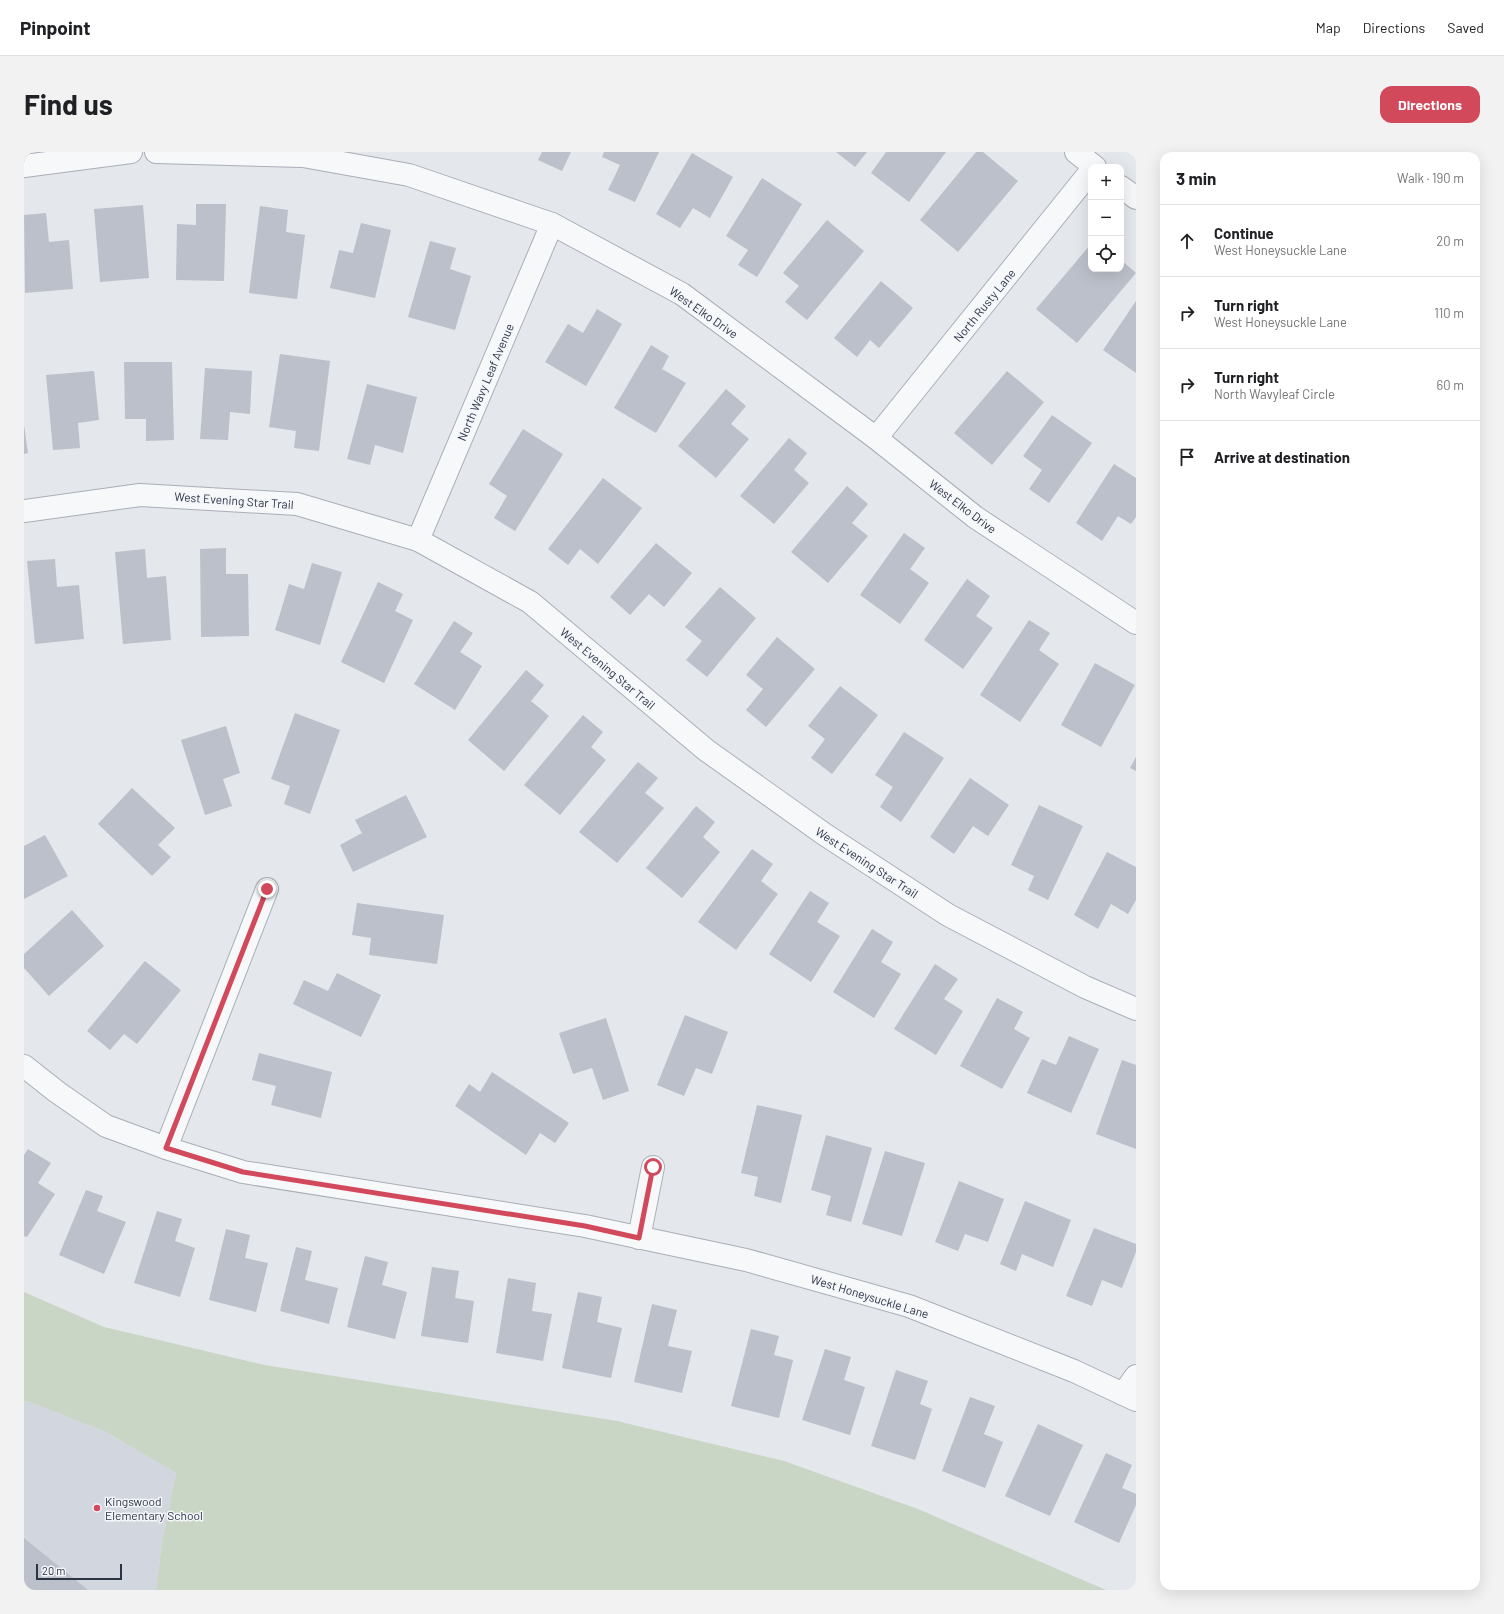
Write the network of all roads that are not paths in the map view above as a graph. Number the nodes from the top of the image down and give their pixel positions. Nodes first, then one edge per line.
1 (131, 152) edge
2 (156, 152) edge
3 (1076, 152) edge
4 (1091, 164) edge
5 (24, 166) edge
6 (1088, 175) edge
7 (1124, 189) edge
8 (1136, 198) edge
9 (552, 224) junction
10 (876, 438) junction
11 (24, 510) edge
12 (418, 540) junction
13 (1136, 623) edge
14 (267, 889) dead end
15 (1136, 1009) edge
16 (24, 1066) edge
17 (166, 1148) junction
18 (653, 1167) dead end
19 (639, 1238) junction
20 (1136, 1376) edge
21 (1130, 1397) edge

1 - 5 street
2 - 9 street, West Elko Drive
3 - 4 street
6 - 10 street, North Rusty Lane
7 - 8 street
9 - 10 street, West Elko Drive
9 - 12 street, North Wavy Leaf Avenue
10 - 13 street, West Elko Drive
11 - 12 street, West Evening Star Trail
12 - 15 street, West Evening Star Trail
14 - 17 street
16 - 17 street, West Honeysuckle Lane
17 - 19 street, West Honeysuckle Lane
18 - 19 street
19 - 21 street, West Honeysuckle Lane
20 - 21 street

